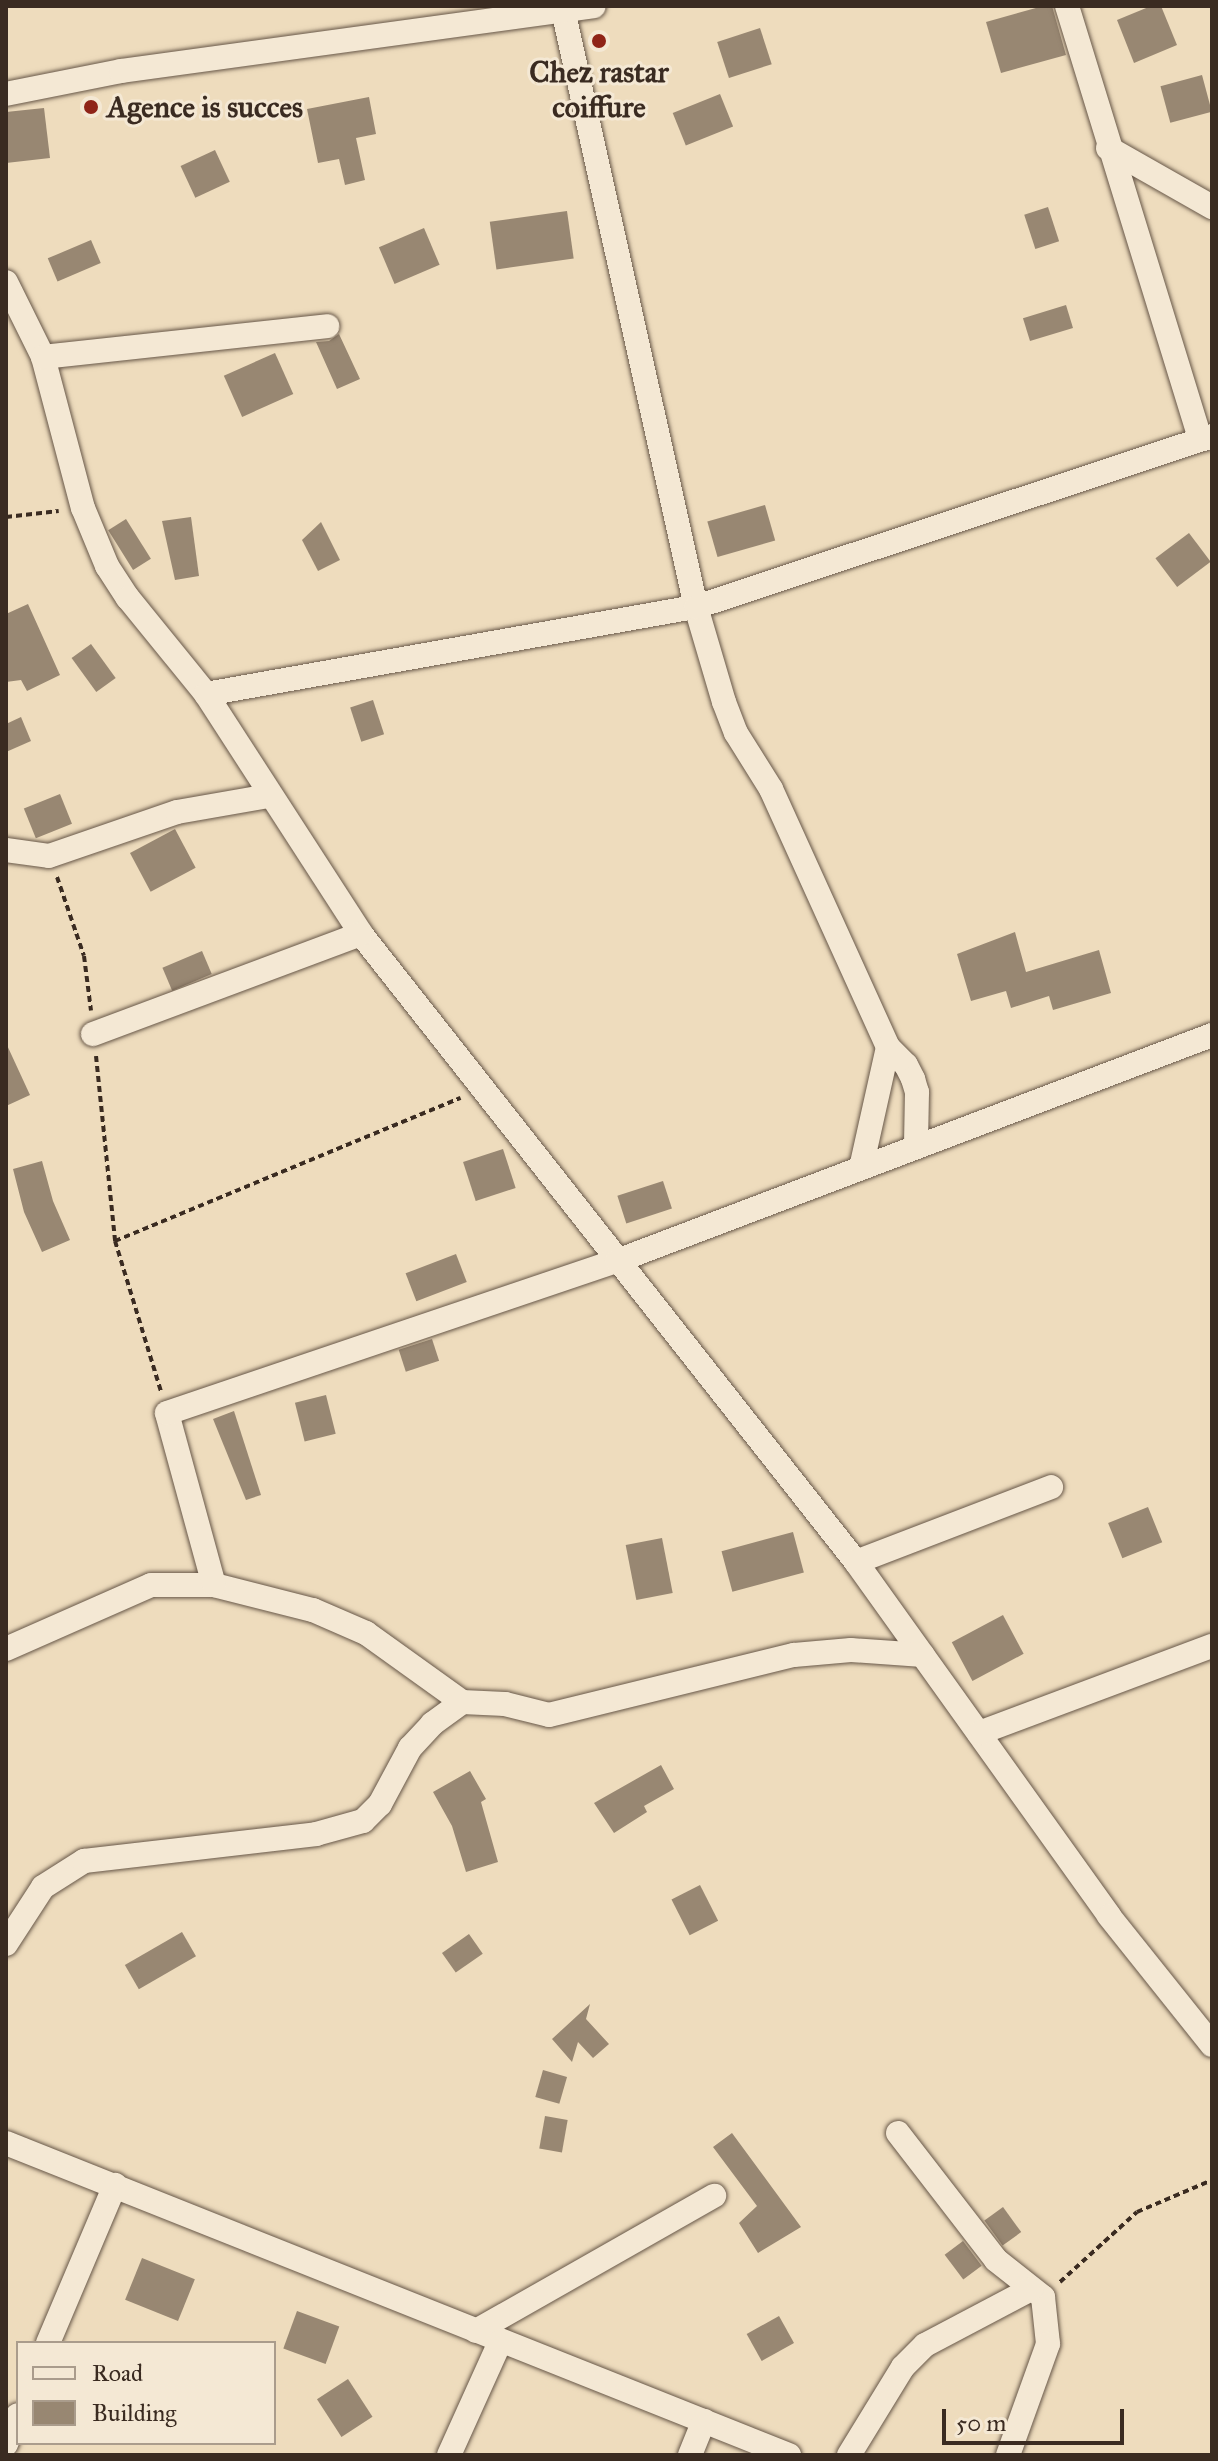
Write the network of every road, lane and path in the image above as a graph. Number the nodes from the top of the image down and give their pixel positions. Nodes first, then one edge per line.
1 (594, 6) edge
2 (1067, 6) edge
3 (563, 10) junction
4 (6, 94) edge
5 (1108, 148) junction
6 (1212, 207) edge
7 (6, 282) edge
8 (327, 326) dead end
9 (43, 357) junction
10 (1206, 437) edge
11 (83, 508) junction
12 (6, 517) edge
13 (696, 607) junction
14 (206, 694) junction
15 (269, 796) junction
16 (6, 850) edge
17 (49, 856) junction
18 (361, 934) junction
19 (93, 1034) junction
20 (1212, 1035) edge
21 (888, 1047) junction
22 (481, 1089) junction
23 (916, 1146) junction
24 (861, 1168) junction
25 (115, 1241) junction
26 (617, 1261) junction
27 (167, 1413) junction
28 (1051, 1487) dead end
29 (856, 1562) junction
30 (214, 1585) junction
31 (1212, 1646) edge
32 (6, 1649) edge
33 (923, 1655) junction
34 (462, 1702) junction
35 (979, 1733) junction
36 (6, 1944) edge
37 (1212, 2045) edge
38 (898, 2133) dead end
39 (6, 2143) edge
40 (1212, 2180) edge
41 (115, 2185) junction
42 (714, 2196) dead end
43 (1037, 2293) junction
44 (476, 2331) junction
45 (49, 2341) edge
46 (500, 2342) junction
47 (16, 2420) edge
48 (704, 2421) junction
49 (6, 2444) edge
50 (449, 2455) edge
51 (690, 2455) edge
52 (789, 2455) edge
53 (849, 2455) edge
54 (1008, 2455) edge

1 - 3 street
2 - 5 street
3 - 4 street
3 - 13 street
5 - 6 street
5 - 10 street
7 - 9 street
8 - 9 street
9 - 11 street
10 - 13 street
11 - 12 path
11 - 14 street
13 - 14 street
13 - 21 street
14 - 15 street
15 - 17 street
15 - 18 street
16 - 17 street
17 - 19 path
18 - 19 street
18 - 22 street
19 - 25 path
20 - 23 street
21 - 23 street
21 - 24 street
22 - 25 path
22 - 26 street
23 - 24 street
24 - 26 street
25 - 27 path
26 - 27 street
26 - 29 street
27 - 30 street
28 - 29 street
29 - 33 street
30 - 32 street
30 - 34 street
31 - 35 street
33 - 34 street
33 - 35 street
34 - 36 street
35 - 37 street
38 - 43 street
39 - 41 street
40 - 43 path
41 - 44 street
41 - 45 street
42 - 44 street
43 - 53 street
43 - 54 street
44 - 46 street
46 - 48 street
46 - 50 street
47 - 49 street
48 - 51 street
48 - 52 street

